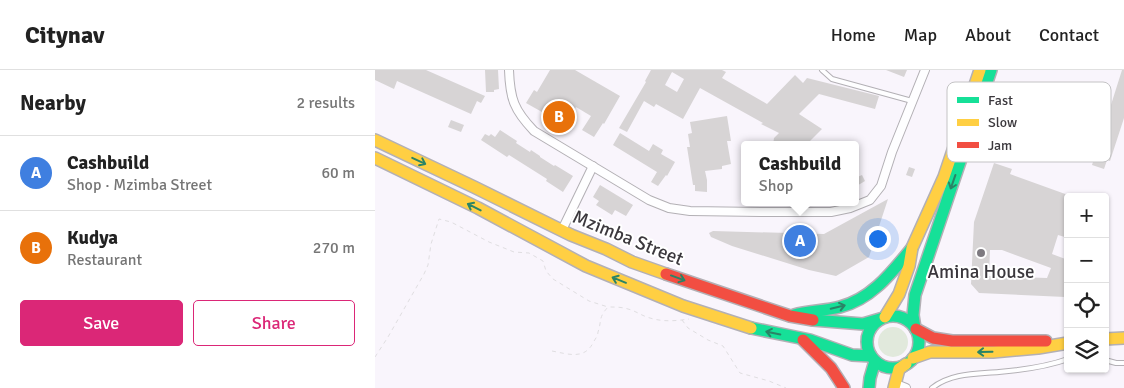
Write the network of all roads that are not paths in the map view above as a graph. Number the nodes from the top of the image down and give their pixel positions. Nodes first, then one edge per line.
1 (509, 70) edge
2 (822, 70) edge
3 (925, 70) edge
4 (980, 70) edge
5 (991, 70) edge
6 (976, 82) edge
7 (987, 82) edge
8 (912, 101) junction
9 (375, 140) edge
10 (375, 158) edge
11 (949, 162) edge
12 (960, 162) edge
13 (593, 166) junction
14 (375, 167) edge
15 (439, 189) junction
16 (859, 205) edge
17 (856, 206) edge
18 (562, 230) junction
19 (912, 248) junction
20 (790, 316) junction
21 (883, 318) junction
22 (915, 328) junction
23 (801, 338) junction
24 (1124, 338) edge
25 (1109, 339) edge
26 (1064, 342) edge
27 (1064, 343) edge
28 (873, 358) junction
29 (911, 360) junction
30 (1064, 361) edge
31 (1109, 361) edge
32 (1124, 363) edge
33 (899, 387) edge
34 (844, 388) edge
35 (869, 388) edge
36 (932, 388) edge

1 - 13 street
2 - 8 lane
3 - 8 street
4 - 6 main road
5 -> 7 main road
8 - 16 street
9 -> 18 main road, Mzimba Street
10 - 15 main road, Mzimba Street
11 - 19 main road
12 -> 22 main road
13 - 17 street
13 - 18 street
14 - 15 main road
23 -> 15 main road, Mzimba Street
18 -> 20 main road, Mzimba Street
20 -> 19 main road
19 - 21 main road
20 - 21 main road, Mzimba Street
21 - 22 main road
21 - 28 main road
22 - 26 main road
22 - 29 main road
23 - 28 main road, Mzimba Street
23 - 34 main road
24 - 25 main road
27 -> 29 main road
28 - 29 main road
28 - 35 main road
29 - 33 main road
30 - 36 lane
31 - 32 lane

